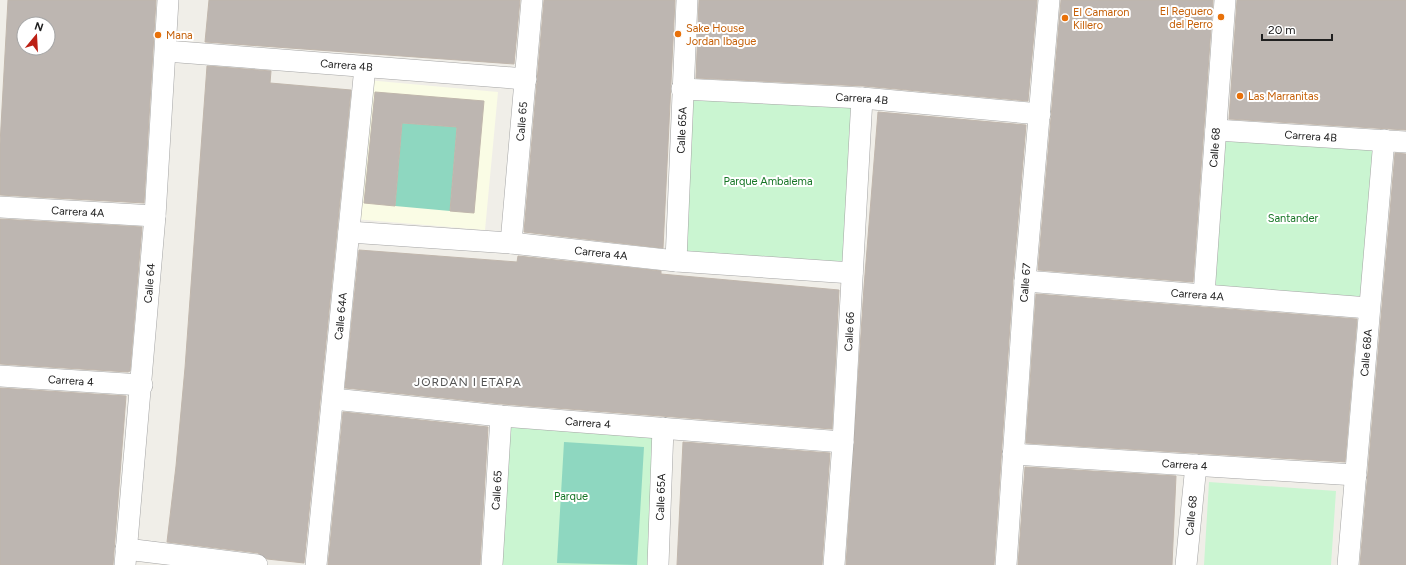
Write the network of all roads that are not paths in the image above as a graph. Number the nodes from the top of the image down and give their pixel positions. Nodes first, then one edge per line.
1 (168, 0) edge
2 (532, 0) edge
3 (687, 0) edge
4 (1049, 0) edge
5 (1225, 0) edge
6 (166, 51) junction
7 (365, 67) junction
8 (526, 79) junction
9 (682, 89) junction
10 (862, 98) junction
11 (1040, 114) junction
12 (1216, 130) junction
13 (1384, 140) junction
14 (1406, 142) edge
15 (0, 207) edge
16 (155, 216) junction
17 (349, 232) junction
18 (511, 243) junction
19 (676, 261) junction
20 (852, 273) junction
21 (1025, 281) junction
22 (1204, 295) junction
23 (1370, 308) junction
24 (0, 376) edge
25 (142, 385) junction
26 (333, 399) junction
27 (501, 416) junction
28 (663, 428) junction
29 (843, 442) junction
30 (1014, 454) junction
31 (1196, 465) junction
32 (1356, 475) junction
33 (126, 557) edge
34 (257, 565) edge
35 (316, 565) edge
36 (492, 565) edge
37 (658, 565) edge
38 (834, 565) edge
39 (1006, 565) edge
40 (1186, 565) edge
41 (1348, 565) edge

1 - 6 street, Calle 64
2 - 8 street, Calle 65
3 - 9 street, Calle 65A
4 - 11 street, Calle 67
5 - 12 street, Calle 68
6 - 7 street, Carrera 4B
6 - 16 street, Calle 64
7 - 8 street, Carrera 4B
7 - 17 street, Calle 64A
8 - 18 street, Calle 65
9 - 10 street, Carrera 4B
9 - 19 street, Calle 65A
10 - 11 street, Carrera 4B
10 - 20 street, Calle 66
11 - 21 street, Calle 67
12 - 13 street, Carrera 4B
12 - 22 street, Calle 68
13 - 14 street, Carrera 4B
13 - 23 street, Calle 68A
15 - 16 street, Carrera 4A
16 - 25 street, Calle 64
17 - 18 street, Carrera 4A
17 - 26 street, Calle 64A
18 - 19 street, Carrera 4A
19 - 20 street, Carrera 4A
20 - 29 street, Calle 66
21 - 22 street, Carrera 4A
21 - 30 street, Calle 67
22 - 23 street, Carrera 4A
23 - 32 street, Calle 68A
24 - 25 street, Carrera 4
25 - 33 street, Calle 64
26 - 27 street, Carrera 4
26 - 35 street, Calle 64A
27 - 28 street, Carrera 4
27 - 36 street, Calle 65
28 - 29 street, Carrera 4
28 - 37 street, Calle 65A
29 - 38 street, Calle 66
30 - 31 street, Carrera 4
30 - 39 street, Calle 67
31 - 32 street, Carrera 4
31 - 40 street, Calle 68
32 - 41 street, Calle 68A
33 - 34 street

